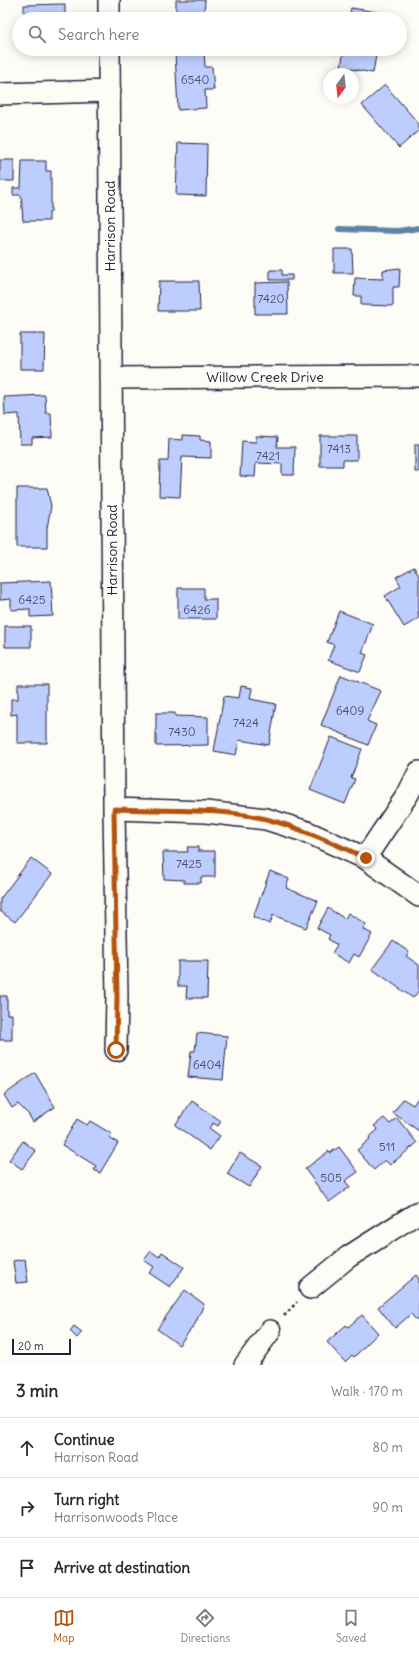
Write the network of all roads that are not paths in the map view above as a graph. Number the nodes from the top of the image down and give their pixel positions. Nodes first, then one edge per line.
1 (109, 0) edge
2 (109, 12) edge
3 (109, 56) edge
4 (110, 91) junction
5 (0, 94) edge
6 (419, 376) edge
7 (111, 378) junction
8 (419, 772) edge
9 (114, 809) junction
10 (366, 858) junction
11 (419, 896) edge
12 (116, 1050) dead end
13 (416, 1220) edge
14 (310, 1288) road end
15 (270, 1331) road end
16 (245, 1365) edge

1 - 2 street
3 - 4 street, Harrison Road
4 - 5 street
4 - 7 street, Harrison Road
6 - 7 street, Willow Creek Drive
7 - 9 street, Harrison Road
8 - 10 street
9 - 10 street
9 - 12 street, Harrison Road
10 - 11 street
13 - 14 street
15 - 16 street

